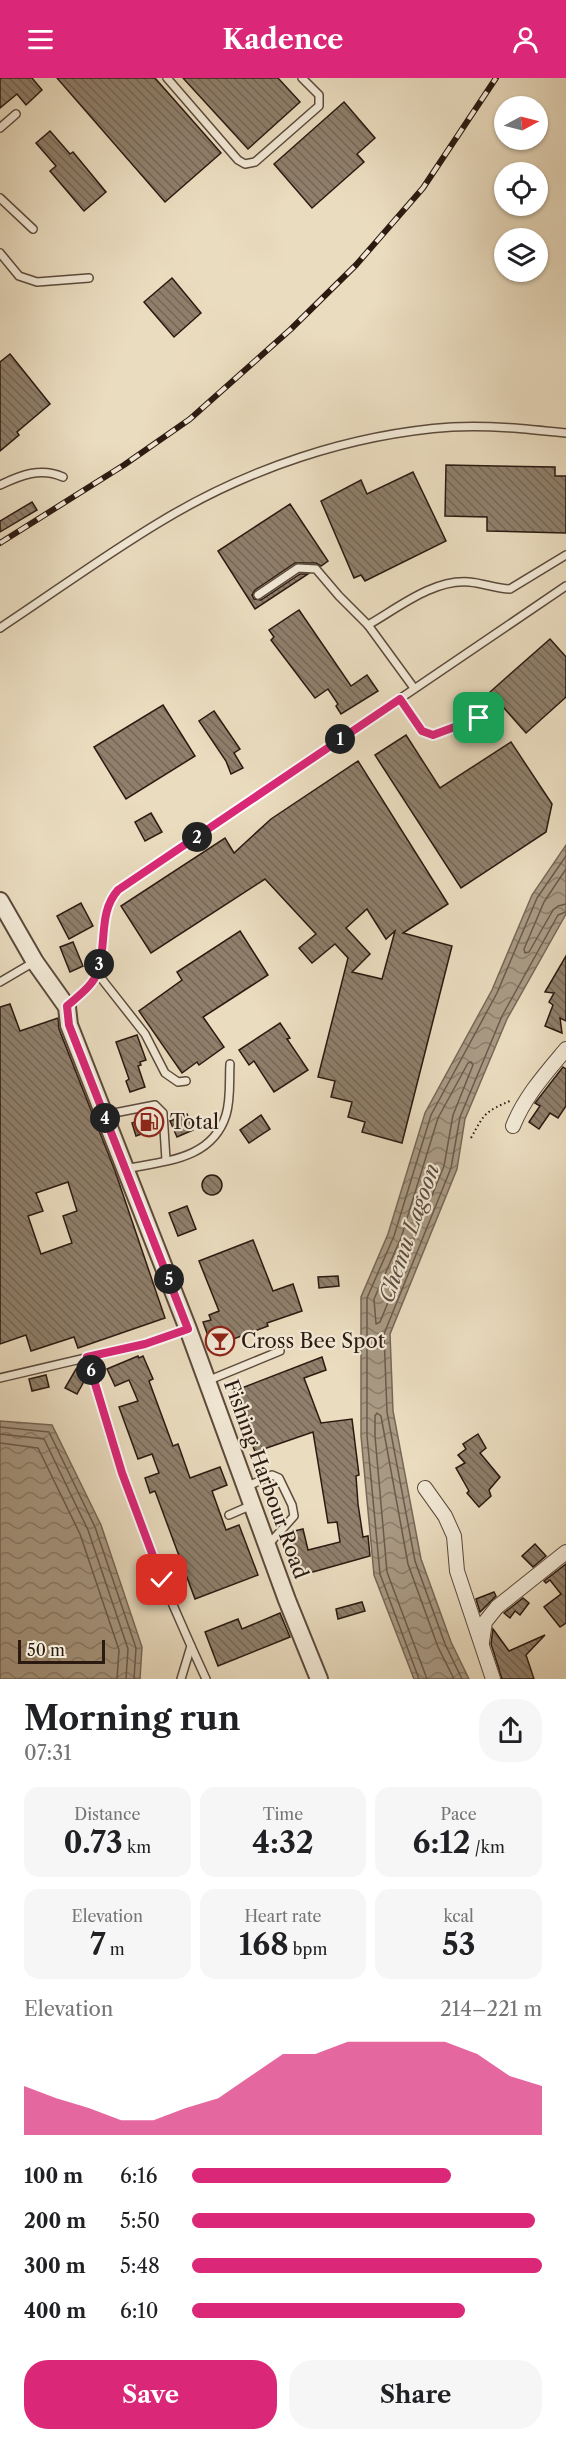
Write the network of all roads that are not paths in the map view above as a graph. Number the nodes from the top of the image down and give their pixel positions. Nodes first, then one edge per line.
1 (167, 78) edge
2 (302, 78) edge
3 (16, 114) dead end
4 (0, 128) edge
5 (0, 198) edge
6 (33, 230) dead end
7 (0, 253) edge
8 (89, 278) dead end
9 (566, 433) edge
10 (63, 477) dead end
11 (0, 485) edge
12 (566, 555) edge
13 (566, 586) edge
14 (258, 596) dead end
15 (368, 625) junction
16 (0, 628) edge
17 (414, 688) junction
18 (400, 699) junction
19 (479, 718) dead end
20 (0, 901) edge
21 (35, 962) junction
22 (97, 973) junction
23 (0, 982) edge
24 (67, 1006) junction
25 (566, 1049) edge
26 (230, 1064) dead end
27 (186, 1081) dead end
28 (104, 1114) junction
29 (513, 1126) dead end
30 (166, 1160) junction
31 (125, 1169) junction
32 (188, 1329) junction
33 (280, 1351) dead end
34 (87, 1357) junction
35 (0, 1378) edge
36 (207, 1381) junction
37 (246, 1487) junction
38 (425, 1488) dead end
39 (252, 1505) junction
40 (229, 1515) dead end
41 (268, 1545) junction
42 (566, 1552) edge
43 (190, 1646) junction
44 (483, 1650) junction
45 (181, 1679) edge
46 (206, 1679) edge
47 (320, 1679) edge
48 (493, 1679) edge

1 - 2 lane
3 - 4 lane
5 - 6 lane
7 - 8 lane
9 - 16 lane
10 - 11 lane
12 - 15 lane
13 - 17 lane
14 - 15 lane
15 - 17 lane
17 - 18 lane
18 - 19 lane
18 - 22 lane
20 - 21 street, Fishing Harbour Road
21 - 23 lane
21 - 24 street, Fishing Harbour Road
22 - 24 lane
22 - 27 lane
24 - 28 street, Fishing Harbour Road
25 - 29 street
26 - 30 lane
28 - 30 lane
28 - 31 street, Fishing Harbour Road
30 - 31 lane
31 - 32 street, Fishing Harbour Road
32 - 34 lane
32 - 36 street, Fishing Harbour Road
33 - 36 lane
34 - 35 lane
34 - 43 lane
36 - 37 street, Fishing Harbour Road
37 - 39 street, Fishing Harbour Road
37 - 41 lane
38 - 44 street
39 - 40 lane
39 - 41 street, Fishing Harbour Road
41 - 47 street, Fishing Harbour Road
42 - 44 street
43 - 45 lane
43 - 46 lane
44 - 48 street

